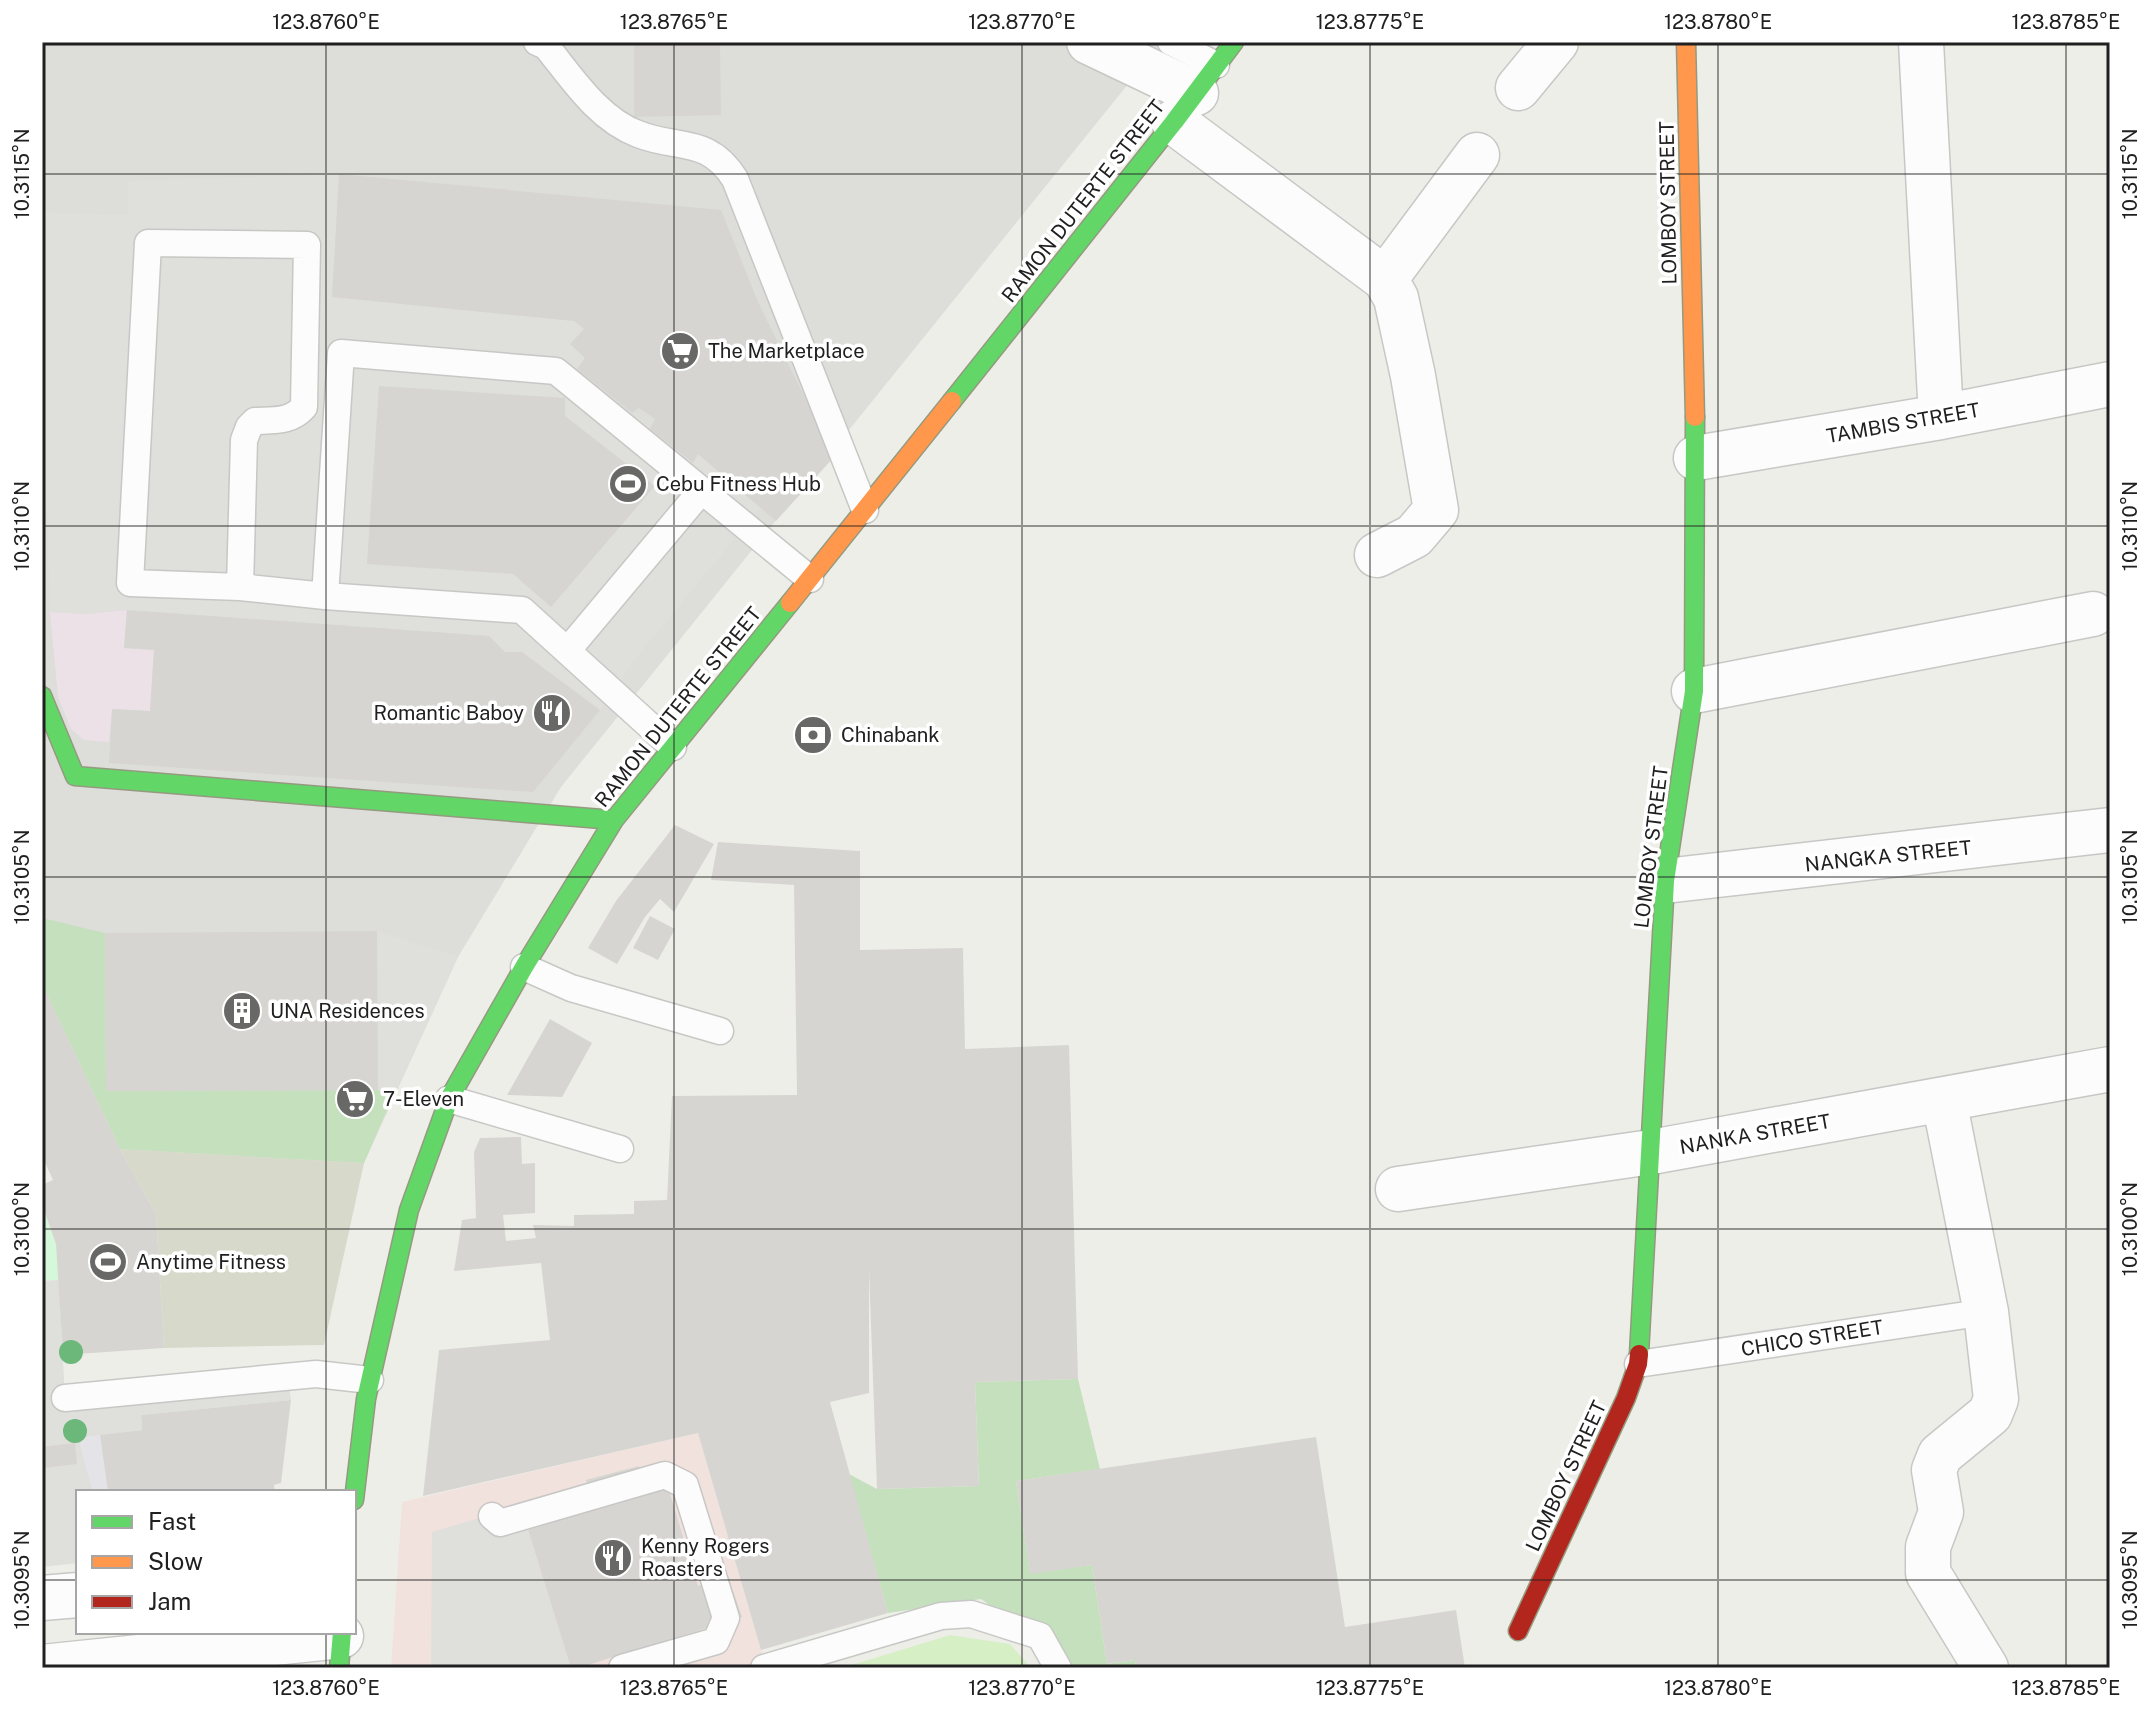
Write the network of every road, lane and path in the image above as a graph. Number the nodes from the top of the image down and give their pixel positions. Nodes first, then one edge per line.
1 (537, 42) edge
2 (1089, 42) edge
3 (1171, 42) edge
4 (1234, 42) edge
5 (1556, 42) edge
6 (1686, 42) edge
7 (1921, 42) edge
8 (1518, 88) dead end
9 (1195, 93) junction
10 (1477, 155) dead end
11 (1385, 279) junction
12 (304, 351) junction
13 (341, 353) junction
14 (2110, 384) edge
15 (1941, 417) junction
16 (1696, 458) junction
17 (702, 490) junction
18 (865, 510) junction
19 (1377, 555) dead end
20 (810, 579) junction
21 (240, 587) junction
22 (325, 596) junction
23 (2093, 614) dead end
24 (567, 651) junction
25 (1694, 691) junction
26 (42, 696) edge
27 (673, 747) junction
28 (614, 820) junction
29 (2110, 830) edge
30 (1665, 881) junction
31 (524, 967) junction
32 (720, 1031) dead end
33 (2110, 1069) edge
34 (449, 1099) junction
35 (1944, 1100) junction
36 (620, 1149) dead end
37 (1651, 1152) junction
38 (1398, 1189) dead end
39 (1986, 1312) junction
40 (1638, 1364) junction
41 (370, 1380) junction
42 (65, 1398) dead end
43 (355, 1490) edge
44 (492, 1516) dead end
45 (76, 1595) edge
46 (42, 1598) edge
47 (1518, 1631) dead end
48 (341, 1645) edge
49 (117, 1663) edge
50 (42, 1667) edge
51 (622, 1668) edge
52 (764, 1668) edge
53 (1058, 1668) edge
54 (1986, 1668) edge

1 - 18 lane
2 - 9 street
3 - 9 lane
4 - 9 street, RAMON DUTERTE STREET
5 - 8 street
6 - 16 street, LOMBOY STREET
7 - 15 street
9 - 11 street
9 - 18 street, RAMON DUTERTE STREET
10 - 11 street
11 - 19 street
12 - 13 lane
12 - 21 lane
12 - 21 lane
13 - 17 lane
13 - 22 lane
14 - 15 street, TAMBIS STREET
15 - 16 street, TAMBIS STREET
16 - 25 street, LOMBOY STREET
17 - 20 lane
17 - 24 lane
18 - 20 street, RAMON DUTERTE STREET
20 - 27 street, RAMON DUTERTE STREET
21 - 22 lane
22 - 24 lane
23 - 25 street
24 - 27 lane
25 - 30 street, LOMBOY STREET
26 - 28 street
27 - 28 street, RAMON DUTERTE STREET
28 - 31 street, RAMON DUTERTE STREET
29 - 30 street, NANGKA STREET
30 - 37 street, LOMBOY STREET
31 - 32 lane
31 - 34 street, RAMON DUTERTE STREET
33 - 35 street, NANKA STREET
34 - 36 lane
34 - 41 street, RAMON DUTERTE STREET
35 - 37 street, NANKA STREET
35 - 39 street
37 - 38 street, NANKA STREET
37 - 40 street, LOMBOY STREET
39 - 40 lane, CHICO STREET
39 - 54 street
40 - 47 street, LOMBOY STREET
41 - 42 lane
41 - 43 street, RAMON DUTERTE STREET
44 - 51 lane
45 - 46 street
48 - 49 street
49 - 50 street
52 - 53 lane

